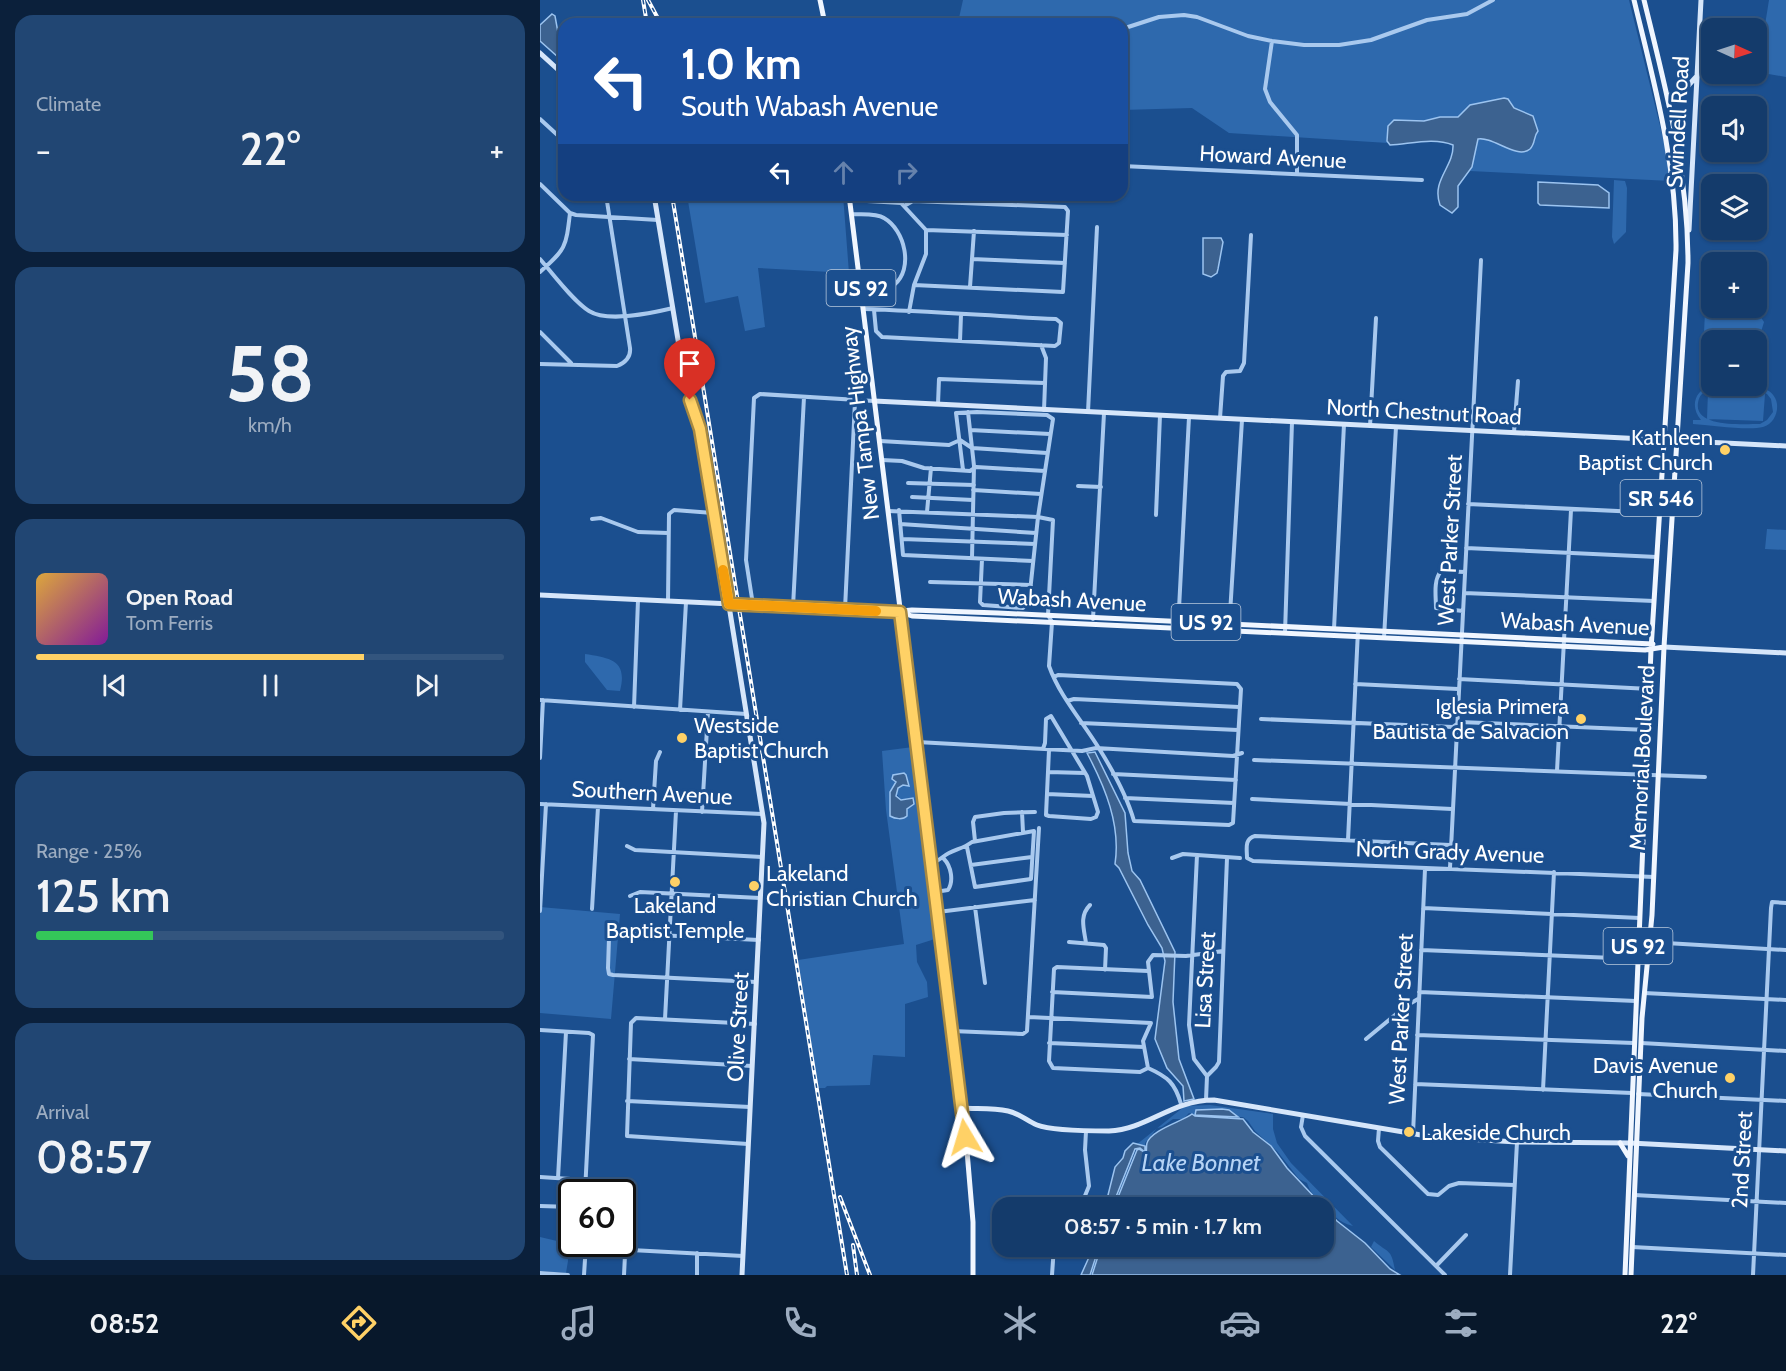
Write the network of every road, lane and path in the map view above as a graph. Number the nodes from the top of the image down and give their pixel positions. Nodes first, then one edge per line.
1 (820, 0) edge
2 (1493, 0) edge
3 (1634, 0) edge
4 (1644, 0) edge
5 (1701, 0) edge
6 (824, 18) edge
7 (1128, 27) edge
8 (1272, 41) junction
9 (540, 53) edge
10 (558, 70) edge
11 (1697, 75) junction
12 (1664, 79) junction
13 (1654, 82) junction
14 (1686, 88) junction
15 (1696, 93) junction
16 (1668, 96) junction
17 (540, 119) edge
18 (1663, 119) junction
19 (558, 135) edge
20 (1128, 166) edge
21 (1297, 174) junction
22 (1422, 180) dead end
23 (540, 184) edge
24 (607, 201) edge
25 (655, 201) edge
26 (849, 201) edge
27 (884, 201) edge
28 (904, 206) junction
29 (570, 213) junction
30 (851, 214) junction
31 (609, 218) junction
32 (658, 220) junction
33 (1097, 227) dead end
34 (926, 230) junction
35 (974, 231) junction
36 (1067, 235) junction
37 (1251, 236) dead end
38 (1688, 246) junction
39 (540, 259) edge
40 (972, 259) junction
41 (1481, 260) dead end
42 (1065, 263) junction
43 (546, 266) junction
44 (540, 272) edge
45 (860, 282) junction
46 (914, 285) junction
47 (970, 288) junction
48 (673, 308) junction
49 (863, 309) junction
50 (874, 310) junction
51 (909, 312) junction
52 (961, 315) junction
53 (625, 316) junction
54 (1376, 318) dead end
55 (540, 332) edge
56 (960, 341) junction
57 (1041, 345) junction
58 (540, 364) edge
59 (572, 364) junction
60 (1518, 381) dead end
61 (1045, 383) junction
62 (804, 397) junction
63 (855, 401) junction
64 (874, 401) junction
65 (938, 405) junction
66 (1044, 410) junction
67 (968, 412) junction
68 (1088, 412) junction
69 (1104, 413) junction
70 (1160, 415) junction
71 (1190, 417) junction
72 (1220, 418) junction
73 (1242, 420) junction
74 (1292, 422) junction
75 (1344, 424) junction
76 (1370, 426) junction
77 (1396, 427) junction
78 (970, 430) junction
79 (1472, 430) junction
80 (1514, 432) junction
81 (1050, 434) junction
82 (960, 440) junction
83 (1665, 440) junction
84 (1677, 440) junction
85 (880, 441) junction
86 (1786, 446) edge
87 (972, 448) junction
88 (1047, 453) junction
89 (882, 460) junction
90 (931, 468) junction
91 (974, 469) junction
92 (963, 471) junction
93 (1045, 471) junction
94 (908, 483) dead end
95 (930, 483) junction
96 (1078, 486) dead end
97 (1101, 487) junction
98 (974, 488) junction
99 (1041, 494) junction
100 (912, 497) dead end
101 (928, 498) junction
102 (973, 500) junction
103 (1468, 504) junction
104 (899, 510) junction
105 (1570, 510) junction
106 (887, 511) junction
107 (927, 512) junction
108 (713, 513) junction
109 (1660, 513) junction
110 (973, 514) junction
111 (1156, 515) dead end
112 (1038, 517) junction
113 (592, 519) dead end
114 (900, 524) junction
115 (973, 528) junction
116 (668, 533) junction
117 (1036, 533) junction
118 (902, 539) junction
119 (973, 542) junction
120 (1035, 544) junction
121 (1466, 548) junction
122 (1568, 554) junction
123 (1657, 557) junction
124 (972, 558) junction
125 (982, 559) junction
126 (1034, 561) junction
127 (1668, 570) junction
128 (1465, 572) junction
129 (930, 582) dead end
130 (981, 582) junction
131 (1031, 585) junction
132 (1464, 593) junction
133 (540, 595) edge
134 (1566, 598) junction
135 (638, 600) junction
136 (668, 601) junction
137 (1654, 601) junction
138 (686, 602) junction
139 (729, 604) junction
140 (753, 605) junction
141 (793, 607) junction
142 (845, 610) junction
143 (1462, 611) junction
144 (900, 612) junction
145 (1048, 615) junction
146 (998, 616) junction
147 (1093, 621) junction
148 (1052, 622) junction
149 (1178, 624) junction
150 (1229, 627) junction
151 (1286, 629) junction
152 (1334, 629) junction
153 (1358, 633) junction
154 (1384, 634) junction
155 (1462, 638) junction
156 (1563, 643) junction
157 (1652, 647) junction
158 (1664, 647) junction
159 (1786, 653) edge
160 (1054, 677) junction
161 (1459, 679) junction
162 (1355, 684) junction
163 (1561, 685) junction
164 (1458, 689) junction
165 (1650, 689) junction
166 (542, 700) edge
167 (1067, 701) junction
168 (634, 707) junction
169 (1239, 707) junction
170 (680, 710) junction
171 (708, 712) junction
172 (747, 714) junction
173 (1261, 719) dead end
174 (1080, 723) junction
175 (1353, 723) junction
176 (1456, 725) junction
177 (1559, 726) junction
178 (1238, 730) junction
179 (1648, 730) junction
180 (916, 742) junction
181 (1043, 749) junction
182 (1100, 749) junction
183 (1049, 750) junction
184 (1072, 751) junction
185 (660, 752) dead end
186 (1239, 755) junction
187 (540, 758) edge
188 (1254, 760) dead end
189 (1352, 764) junction
190 (1454, 766) junction
191 (1557, 771) junction
192 (1048, 772) junction
193 (1085, 773) junction
194 (1113, 774) junction
195 (1646, 775) junction
196 (1658, 775) junction
197 (1705, 777) dead end
198 (1236, 780) junction
199 (1047, 794) junction
200 (1093, 796) junction
201 (1125, 798) junction
202 (1252, 799) dead end
203 (1234, 803) junction
204 (540, 804) edge
205 (546, 804) junction
206 (1350, 804) junction
207 (598, 807) junction
208 (654, 809) junction
209 (1452, 809) junction
210 (676, 810) junction
211 (702, 812) junction
212 (1022, 812) junction
213 (1035, 812) dead end
214 (762, 814) junction
215 (1039, 828) dead end
216 (1023, 832) junction
217 (1348, 840) junction
218 (975, 841) junction
219 (1450, 845) junction
220 (627, 846) dead end
221 (967, 847) junction
222 (674, 852) junction
223 (1197, 855) junction
224 (763, 857) junction
225 (1032, 857) junction
226 (1172, 858) dead end
227 (1227, 858) junction
228 (1240, 858) dead end
229 (944, 859) junction
230 (932, 863) junction
231 (971, 865) junction
232 (1450, 868) junction
233 (1425, 869) junction
234 (1554, 872) junction
235 (1641, 876) junction
236 (1654, 877) junction
237 (935, 892) junction
238 (672, 894) junction
239 (630, 896) dead end
240 (761, 898) junction
241 (1035, 900) junction
242 (1786, 903) edge
243 (1090, 905) dead end
244 (975, 907) junction
245 (1423, 908) junction
246 (592, 909) dead end
247 (540, 911) edge
248 (938, 912) junction
249 (1552, 914) junction
250 (1640, 918) junction
251 (669, 936) junction
252 (759, 940) junction
253 (1069, 942) dead end
254 (1649, 942) junction
255 (1086, 943) junction
256 (1769, 949) junction
257 (1421, 950) junction
258 (1786, 950) edge
259 (1223, 951) junction
260 (1192, 955) junction
261 (1549, 956) junction
262 (1638, 960) junction
263 (1105, 969) junction
264 (1148, 972) junction
265 (667, 977) junction
266 (757, 982) junction
267 (985, 983) dead end
268 (1052, 992) junction
269 (1419, 992) junction
270 (1644, 993) junction
271 (1418, 998) junction
272 (1547, 998) junction
273 (1766, 1000) junction
274 (1786, 1000) edge
275 (1636, 1001) junction
276 (1029, 1017) junction
277 (1051, 1017) junction
278 (665, 1019) junction
279 (755, 1024) junction
280 (540, 1030) edge
281 (566, 1031) junction
282 (952, 1031) junction
283 (1417, 1035) junction
284 (1366, 1039) dead end
285 (1545, 1040) junction
286 (1049, 1043) junction
287 (1637, 1043) junction
288 (1144, 1047) junction
289 (1763, 1050) junction
290 (1786, 1051) edge
291 (629, 1059) junction
292 (752, 1066) junction
293 (1148, 1068) junction
294 (1207, 1076) junction
295 (1415, 1084) junction
296 (1543, 1090) junction
297 (1635, 1094) junction
298 (1206, 1100) junction
299 (1762, 1100) junction
300 (627, 1101) junction
301 (1786, 1101) edge
302 (1181, 1104) junction
303 (750, 1107) junction
304 (962, 1108) junction
305 (1303, 1115) junction
306 (1379, 1128) junction
307 (1086, 1130) junction
308 (1413, 1134) junction
309 (1517, 1142) junction
310 (1620, 1143) junction
311 (1633, 1143) junction
312 (748, 1144) junction
313 (1759, 1149) junction
314 (1786, 1151) edge
315 (1629, 1158) junction
316 (540, 1177) edge
317 (558, 1178) junction
318 (572, 1179) edge
319 (586, 1179) edge
320 (1514, 1185) junction
321 (1634, 1195) junction
322 (1086, 1197) edge
323 (1757, 1202) junction
324 (1786, 1203) edge
325 (540, 1206) edge
326 (558, 1207) edge
327 (1466, 1235) dead end
328 (1629, 1247) junction
329 (697, 1253) junction
330 (1754, 1254) junction
331 (1786, 1255) edge
332 (743, 1256) junction
333 (585, 1257) edge
334 (1053, 1257) edge
335 (1436, 1266) junction
336 (540, 1273) edge
337 (1510, 1274) edge
338 (568, 1275) edge
339 (584, 1275) edge
340 (624, 1275) edge
341 (697, 1275) edge
342 (742, 1275) edge
343 (973, 1275) edge
344 (1052, 1275) edge
345 (1445, 1275) edge
346 (1625, 1275) edge
347 (1631, 1275) edge
348 (1753, 1275) edge

1 - 6 main road
2 - 8 street
3 - 13 main road, SR 546
4 - 12 main road, SR 546
5 - 11 street, Swindell Road
7 - 8 street
8 - 21 street
9 - 10 street
11 - 14 street
11 - 15 street, Swindell Road
12 - 13 street
12 - 16 main road, SR 546
13 - 18 main road, SR 546
14 - 15 street
14 - 16 street
15 - 38 street, Swindell Road
16 - 18 main road
16 - 38 main road, SR 546
17 - 19 street
18 - 83 main road, Memorial Boulevard / SR 546
20 - 21 street, Howard Avenue
21 - 22 street, Howard Avenue
23 - 29 street
24 - 31 street
25 - 32 street, Olive Street
26 - 30 main road, New Tampa Highway / US 92
27 - 28 street
28 - 34 street
28 - 36 street
29 - 31 street
29 - 43 street
30 - 45 main road, New Tampa Highway / US 92
30 - 45 street
31 - 32 street
31 - 53 street
32 - 48 street, Olive Street
33 - 68 street
34 - 35 street
34 - 46 street
35 - 36 street
35 - 40 street
36 - 42 street
37 - 72 street
38 - 84 main road, Memorial Boulevard / SR 546
39 - 43 street
40 - 42 street
40 - 47 street
41 - 79 street, West Parker Street
42 - 47 street
43 - 44 street
43 - 53 street
45 - 49 main road, New Tampa Highway / US 92
46 - 47 street
46 - 51 street
48 - 53 street
48 - 108 street, Olive Street
49 - 50 street
49 - 64 main road, New Tampa Highway / US 92
50 - 51 street
50 - 56 street
51 - 52 street
52 - 56 street
52 - 57 street
53 - 59 street
54 - 76 street
55 - 59 street
56 - 57 street
57 - 61 street
58 - 59 street
60 - 80 street
61 - 65 street
61 - 66 street
62 - 63 street
62 - 140 street
62 - 141 street
63 - 64 street
63 - 142 street
64 - 65 street, North Chestnut Road
64 - 85 main road, New Tampa Highway / US 92
65 - 66 street, North Chestnut Road
66 - 68 street, North Chestnut Road
67 - 78 street
67 - 81 street
67 - 82 street
68 - 69 street, North Chestnut Road
69 - 70 street, North Chestnut Road
69 - 97 street
70 - 71 street, North Chestnut Road
70 - 111 street
71 - 72 street, North Chestnut Road
71 - 149 street
72 - 73 street, North Chestnut Road
73 - 74 street, North Chestnut Road
73 - 150 street
74 - 75 street, North Chestnut Road
74 - 151 street
75 - 76 street, North Chestnut Road
75 - 152 street
76 - 77 street, North Chestnut Road
77 - 79 street, North Chestnut Road
77 - 154 street
78 - 81 street
78 - 87 street
79 - 80 street, North Chestnut Road
79 - 103 street, West Parker Street
80 - 83 street, North Chestnut Road
81 - 88 street
82 - 85 street
82 - 87 street
82 - 92 street
83 - 84 street, North Chestnut Road
83 - 109 main road, Memorial Boulevard / SR 546
84 - 86 street, North Chestnut Road
84 - 127 main road, Memorial Boulevard / SR 546
85 - 89 main road, New Tampa Highway / US 92
87 - 88 street
87 - 91 street
88 - 93 street
89 - 90 street
89 - 106 main road, New Tampa Highway / US 92
90 - 92 street
90 - 95 street
91 - 92 street
91 - 93 street
91 - 98 street
93 - 99 street
94 - 95 street
95 - 98 street
95 - 101 street
96 - 97 street
97 - 147 street
98 - 99 street
98 - 102 street
99 - 112 street
100 - 101 street
101 - 102 street
101 - 107 street
102 - 110 street
103 - 105 street
103 - 121 street, West Parker Street
104 - 106 street
104 - 107 street
104 - 114 street
105 - 109 street
105 - 122 street
106 - 144 main road, New Tampa Highway / US 92
107 - 110 street
108 - 116 street
108 - 139 street, Olive Street
109 - 123 main road, Memorial Boulevard / SR 546
110 - 112 street
110 - 115 street
112 - 117 street
112 - 145 street
113 - 116 street
114 - 115 street
114 - 118 street
115 - 117 street
115 - 119 street
116 - 136 street
117 - 120 street
118 - 119 street
118 - 124 street
119 - 120 street
119 - 124 street
120 - 126 street
121 - 122 street
121 - 128 street, West Parker Street
122 - 123 street
122 - 134 street
123 - 127 main road
123 - 137 main road, Memorial Boulevard / SR 546
124 - 125 street
125 - 126 street
125 - 130 street
126 - 131 street
127 - 158 main road, Memorial Boulevard / SR 546
128 - 132 street, West Parker Street
128 - 143 street
129 - 130 street
130 - 131 street
130 - 131 street
132 - 134 street
132 - 143 street, West Parker Street
133 - 135 street
134 - 137 street
134 - 156 street
135 - 136 street
135 - 168 street
136 - 138 street
137 - 157 main road, Memorial Boulevard / SR 546
138 - 139 street
138 - 170 street
139 - 140 street
139 - 172 street, Olive Street
140 - 141 street
141 - 142 street
142 - 144 street
143 - 155 street, West Parker Street
144 - 146 main road, Wabash Avenue / US 92
144 - 180 main road, New Tampa Highway
145 - 146 main road, Wabash Avenue / US 92
145 - 147 main road, Wabash Avenue / US 92
145 - 148 street
146 - 148 main road, Wabash Avenue / US 92
147 - 148 main road, Wabash Avenue / US 92
147 - 149 main road, Wabash Avenue / US 92
148 - 160 street
149 - 150 main road, Wabash Avenue / US 92
150 - 151 main road, Wabash Avenue / US 92
151 - 152 main road, Wabash Avenue / US 92
151 - 153 main road, Wabash Avenue / US 92
152 - 153 main road, Wabash Avenue / US 92
153 - 154 main road, Wabash Avenue / US 92
153 - 162 street
154 - 155 main road, Wabash Avenue / US 92
155 - 156 main road, Wabash Avenue / US 92
155 - 161 street, West Parker Street
156 - 157 main road, Wabash Avenue / US 92
156 - 163 street
157 - 158 main road, Wabash Avenue
157 - 165 main road, Memorial Boulevard / US 92
158 - 159 street
158 - 196 main road, Memorial Boulevard / US 92
160 - 167 street
160 - 169 street
161 - 163 street
161 - 164 street, West Parker Street
162 - 164 street
162 - 175 street
163 - 165 street
163 - 177 street
164 - 176 street
165 - 179 main road, US 92
166 - 168 street
166 - 187 street
167 - 169 street
167 - 174 street
168 - 170 street
169 - 178 street
170 - 171 street
171 - 172 street
171 - 211 street
172 - 214 street, Olive Street
173 - 175 street
174 - 178 street
174 - 182 street
175 - 176 street
175 - 189 street
176 - 177 street
176 - 190 street
177 - 179 street
177 - 191 street
178 - 186 street
179 - 195 main road, US 92
180 - 181 street
180 - 230 main road, New Tampa Highway
181 - 183 street
181 - 184 street
182 - 184 street
182 - 186 street
182 - 194 street
183 - 184 street
183 - 192 street
184 - 193 street
185 - 208 street
186 - 198 street
188 - 189 street
189 - 190 street
189 - 206 street
190 - 191 street
190 - 209 street
191 - 195 street
192 - 193 street
192 - 199 street
193 - 200 street
194 - 198 street
194 - 201 street
195 - 196 street
195 - 235 main road, US 92
196 - 197 street
196 - 236 main road, Memorial Boulevard / US 92
198 - 203 street
199 - 200 street
199 - 200 street
201 - 203 street
201 - 203 street
202 - 206 street
204 - 205 street, Southern Avenue
205 - 207 street, Southern Avenue
205 - 247 street
206 - 209 street
206 - 217 street
207 - 208 street, Southern Avenue
207 - 246 street
208 - 210 street, Southern Avenue
209 - 219 street
210 - 211 street, Southern Avenue
210 - 222 street
211 - 214 street, Southern Avenue
212 - 213 street
212 - 216 street
212 - 218 street
214 - 224 street, Olive Street
215 - 241 street
216 - 218 street
216 - 225 street
217 - 219 street
217 - 233 street, North Grady Avenue
218 - 221 street
219 - 232 street
220 - 222 street
221 - 229 street
221 - 231 street
222 - 224 street
222 - 238 street
223 - 226 street
223 - 227 street
223 - 260 street
224 - 240 street, Olive Street
225 - 231 street
225 - 231 street
227 - 228 street
227 - 259 street, Lisa Street
229 - 230 street
229 - 237 street
230 - 237 main road, New Tampa Highway
232 - 233 street, North Grady Avenue
232 - 234 street, North Grady Avenue
233 - 245 street, West Parker Street
234 - 235 street, North Grady Avenue
234 - 249 street
235 - 236 street, North Grady Avenue
235 - 250 main road, US 92
236 - 254 main road, Memorial Boulevard / US 92
237 - 248 main road, New Tampa Highway
238 - 239 street
238 - 240 street
238 - 251 street
240 - 252 street, Olive Street
241 - 244 street
241 - 276 street
242 - 256 street, 2nd Street
243 - 255 street
244 - 248 street
244 - 267 street
245 - 249 street
245 - 257 street, West Parker Street
248 - 282 main road, New Tampa Highway
249 - 250 street
249 - 261 street
250 - 262 main road, US 92
251 - 252 street
251 - 265 street
251 - 265 street
252 - 266 street, Olive Street
253 - 255 street
254 - 256 street
254 - 270 main road, Memorial Boulevard / US 92
255 - 263 street
256 - 258 street
256 - 273 street, 2nd Street
257 - 261 street
257 - 269 street, West Parker Street
259 - 260 street
259 - 294 street, Lisa Street
260 - 264 street
260 - 294 street
261 - 262 street
261 - 272 street
262 - 275 main road, US 92
263 - 264 street
263 - 268 street
264 - 268 street
265 - 266 street
265 - 278 street
266 - 279 street, Olive Street
268 - 277 street
269 - 271 street, West Parker Street
269 - 272 street
270 - 273 street
270 - 287 main road, Memorial Boulevard / US 92
271 - 283 street, West Parker Street
271 - 284 street
272 - 275 street
272 - 285 street
273 - 274 street
273 - 289 street, 2nd Street
275 - 287 main road, US 92
276 - 277 street
276 - 282 street
277 - 286 street
277 - 288 street
278 - 279 street
278 - 291 street
279 - 292 street, Olive Street
280 - 281 street
281 - 317 street
281 - 319 street
282 - 304 main road, New Tampa Highway
283 - 285 street
283 - 295 street, West Parker Street
285 - 287 street
285 - 296 street
286 - 288 street
286 - 293 street
287 - 289 street
287 - 297 main road, US 92
287 - 297 main road, US 92
288 - 293 street
289 - 290 street
289 - 299 street, 2nd Street
291 - 292 street
291 - 300 street
292 - 303 street, Olive Street
293 - 302 street
294 - 298 street, Lisa Street
295 - 296 street
295 - 308 street, West Parker Street
296 - 297 street
297 - 299 street
297 - 311 main road, US 92
298 - 302 street
298 - 305 street
299 - 301 street
299 - 313 street, 2nd Street
300 - 303 street
300 - 312 street
302 - 307 street
303 - 312 street, Olive Street
304 - 307 street
304 - 343 main road, New Tampa Highway
305 - 306 street
305 - 335 street
306 - 308 street
306 - 320 street
307 - 322 street
308 - 309 street
309 - 310 street
309 - 320 street
310 - 311 street
310 - 315 main road
311 - 313 street
311 - 315 main road, US 92
311 - 321 main road, US 92
312 - 332 street, Olive Street
313 - 314 street
313 - 323 street, 2nd Street
315 - 328 main road, US 92
316 - 317 street
317 - 318 street
320 - 337 street
321 - 323 street
321 - 328 main road, US 92
323 - 324 street
323 - 330 street, 2nd Street
325 - 326 street
327 - 335 street
328 - 330 street
328 - 346 main road, US 92
328 - 347 main road, US 92
329 - 332 street
329 - 340 street
329 - 341 street
330 - 331 street
330 - 348 street, 2nd Street
332 - 342 street, Olive Street
333 - 339 street
334 - 344 street
335 - 345 street
336 - 338 street

